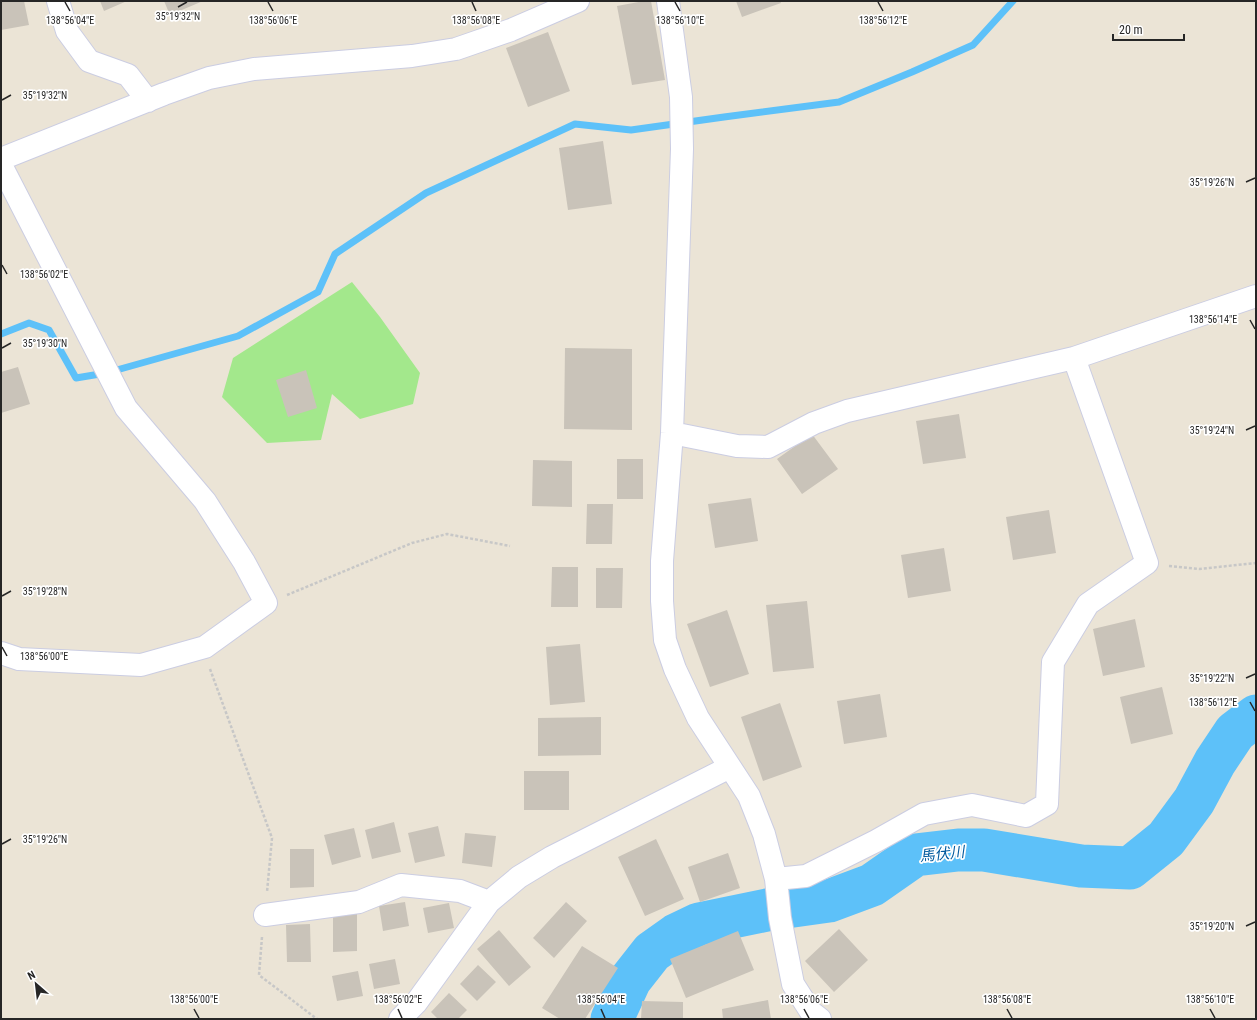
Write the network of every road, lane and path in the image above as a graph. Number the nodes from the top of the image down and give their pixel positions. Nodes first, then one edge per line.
1 (58, 1) edge
2 (578, 1) edge
3 (668, 1) edge
4 (148, 101) junction
5 (1, 159) edge
6 (1, 165) edge
7 (1256, 296) edge
8 (1074, 358) junction
9 (672, 433) junction
10 (510, 546) dead end
11 (1147, 563) junction
12 (1256, 563) edge
13 (266, 603) junction
14 (204, 647) junction
15 (1, 653) edge
16 (730, 767) junction
17 (777, 885) junction
18 (489, 902) junction
19 (265, 915) junction
20 (317, 1019) edge
21 (400, 1019) edge
22 (820, 1019) edge

1 - 4 street
2 - 4 street
3 - 9 street
4 - 5 street
6 - 13 street
7 - 8 street
8 - 9 street
8 - 11 street
9 - 16 street
10 - 13 path
11 - 12 path
11 - 17 street
13 - 14 street
14 - 15 street
14 - 19 path
16 - 17 street
16 - 18 street
17 - 22 street
18 - 19 street
18 - 21 street
19 - 20 path

